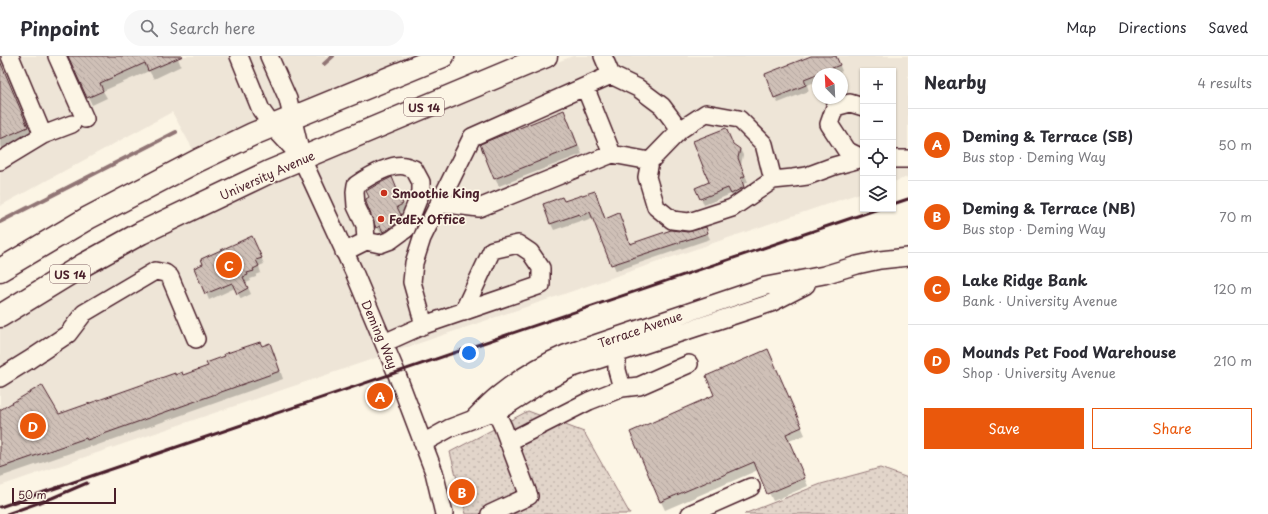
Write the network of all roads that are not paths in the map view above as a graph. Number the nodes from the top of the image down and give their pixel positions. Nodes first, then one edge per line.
1 (10, 56) edge
2 (57, 56) edge
3 (239, 56) edge
4 (269, 56) edge
5 (443, 56) edge
6 (546, 56) edge
7 (603, 56) edge
8 (611, 75) junction
9 (585, 87) junction
10 (860, 106) edge
11 (283, 123) junction
12 (680, 130) junction
13 (43, 135) junction
14 (612, 154) junction
15 (860, 157) edge
16 (302, 159) junction
17 (860, 159) edge
18 (896, 159) edge
19 (908, 159) edge
20 (650, 160) junction
21 (0, 161) edge
22 (773, 180) junction
23 (439, 203) junction
24 (366, 241) junction
25 (344, 252) junction
26 (908, 257) edge
27 (0, 270) edge
28 (463, 312) junction
29 (0, 316) edge
30 (424, 325) junction
31 (196, 339) dead end
32 (384, 343) junction
33 (614, 346) junction
34 (690, 364) dead end
35 (0, 378) edge
36 (622, 388) junction
37 (495, 410) junction
38 (473, 419) junction
39 (508, 442) junction
40 (423, 443) junction
41 (751, 487) dead end
42 (514, 509) edge
43 (444, 514) edge
44 (490, 514) edge
45 (690, 514) edge

1 - 13 street
2 - 13 street
3 - 11 street, Deming Way
4 - 11 street, Deming Way
5 - 11 main road
6 - 16 main road, University Avenue / US 14
7 - 8 street
8 - 9 street
8 - 12 street
9 - 14 street
9 - 23 street
10 - 15 street
11 - 16 street, Deming Way
11 - 27 main road
12 - 20 street
12 - 22 street
13 - 21 street
14 - 20 street
14 - 23 street
16 - 25 street, Deming Way
16 - 29 main road, University Avenue / US 14
17 - 22 street
18 - 19 street
20 - 22 street
23 - 30 street
24 - 24 street
24 - 25 street
25 - 32 street, Deming Way
26 - 33 street, Terrace Avenue
28 - 28 street
28 - 30 street
30 - 32 street
31 - 35 street
32 - 40 street, Deming Way
33 - 36 street
33 - 37 street, Terrace Avenue
33 - 38 street, Terrace Avenue
34 - 36 street
36 - 39 street
37 - 38 street, Terrace Avenue
37 - 39 street
38 - 40 street, Terrace Avenue
39 - 42 street
40 - 43 street, Deming Way
41 - 45 street
42 - 44 street

